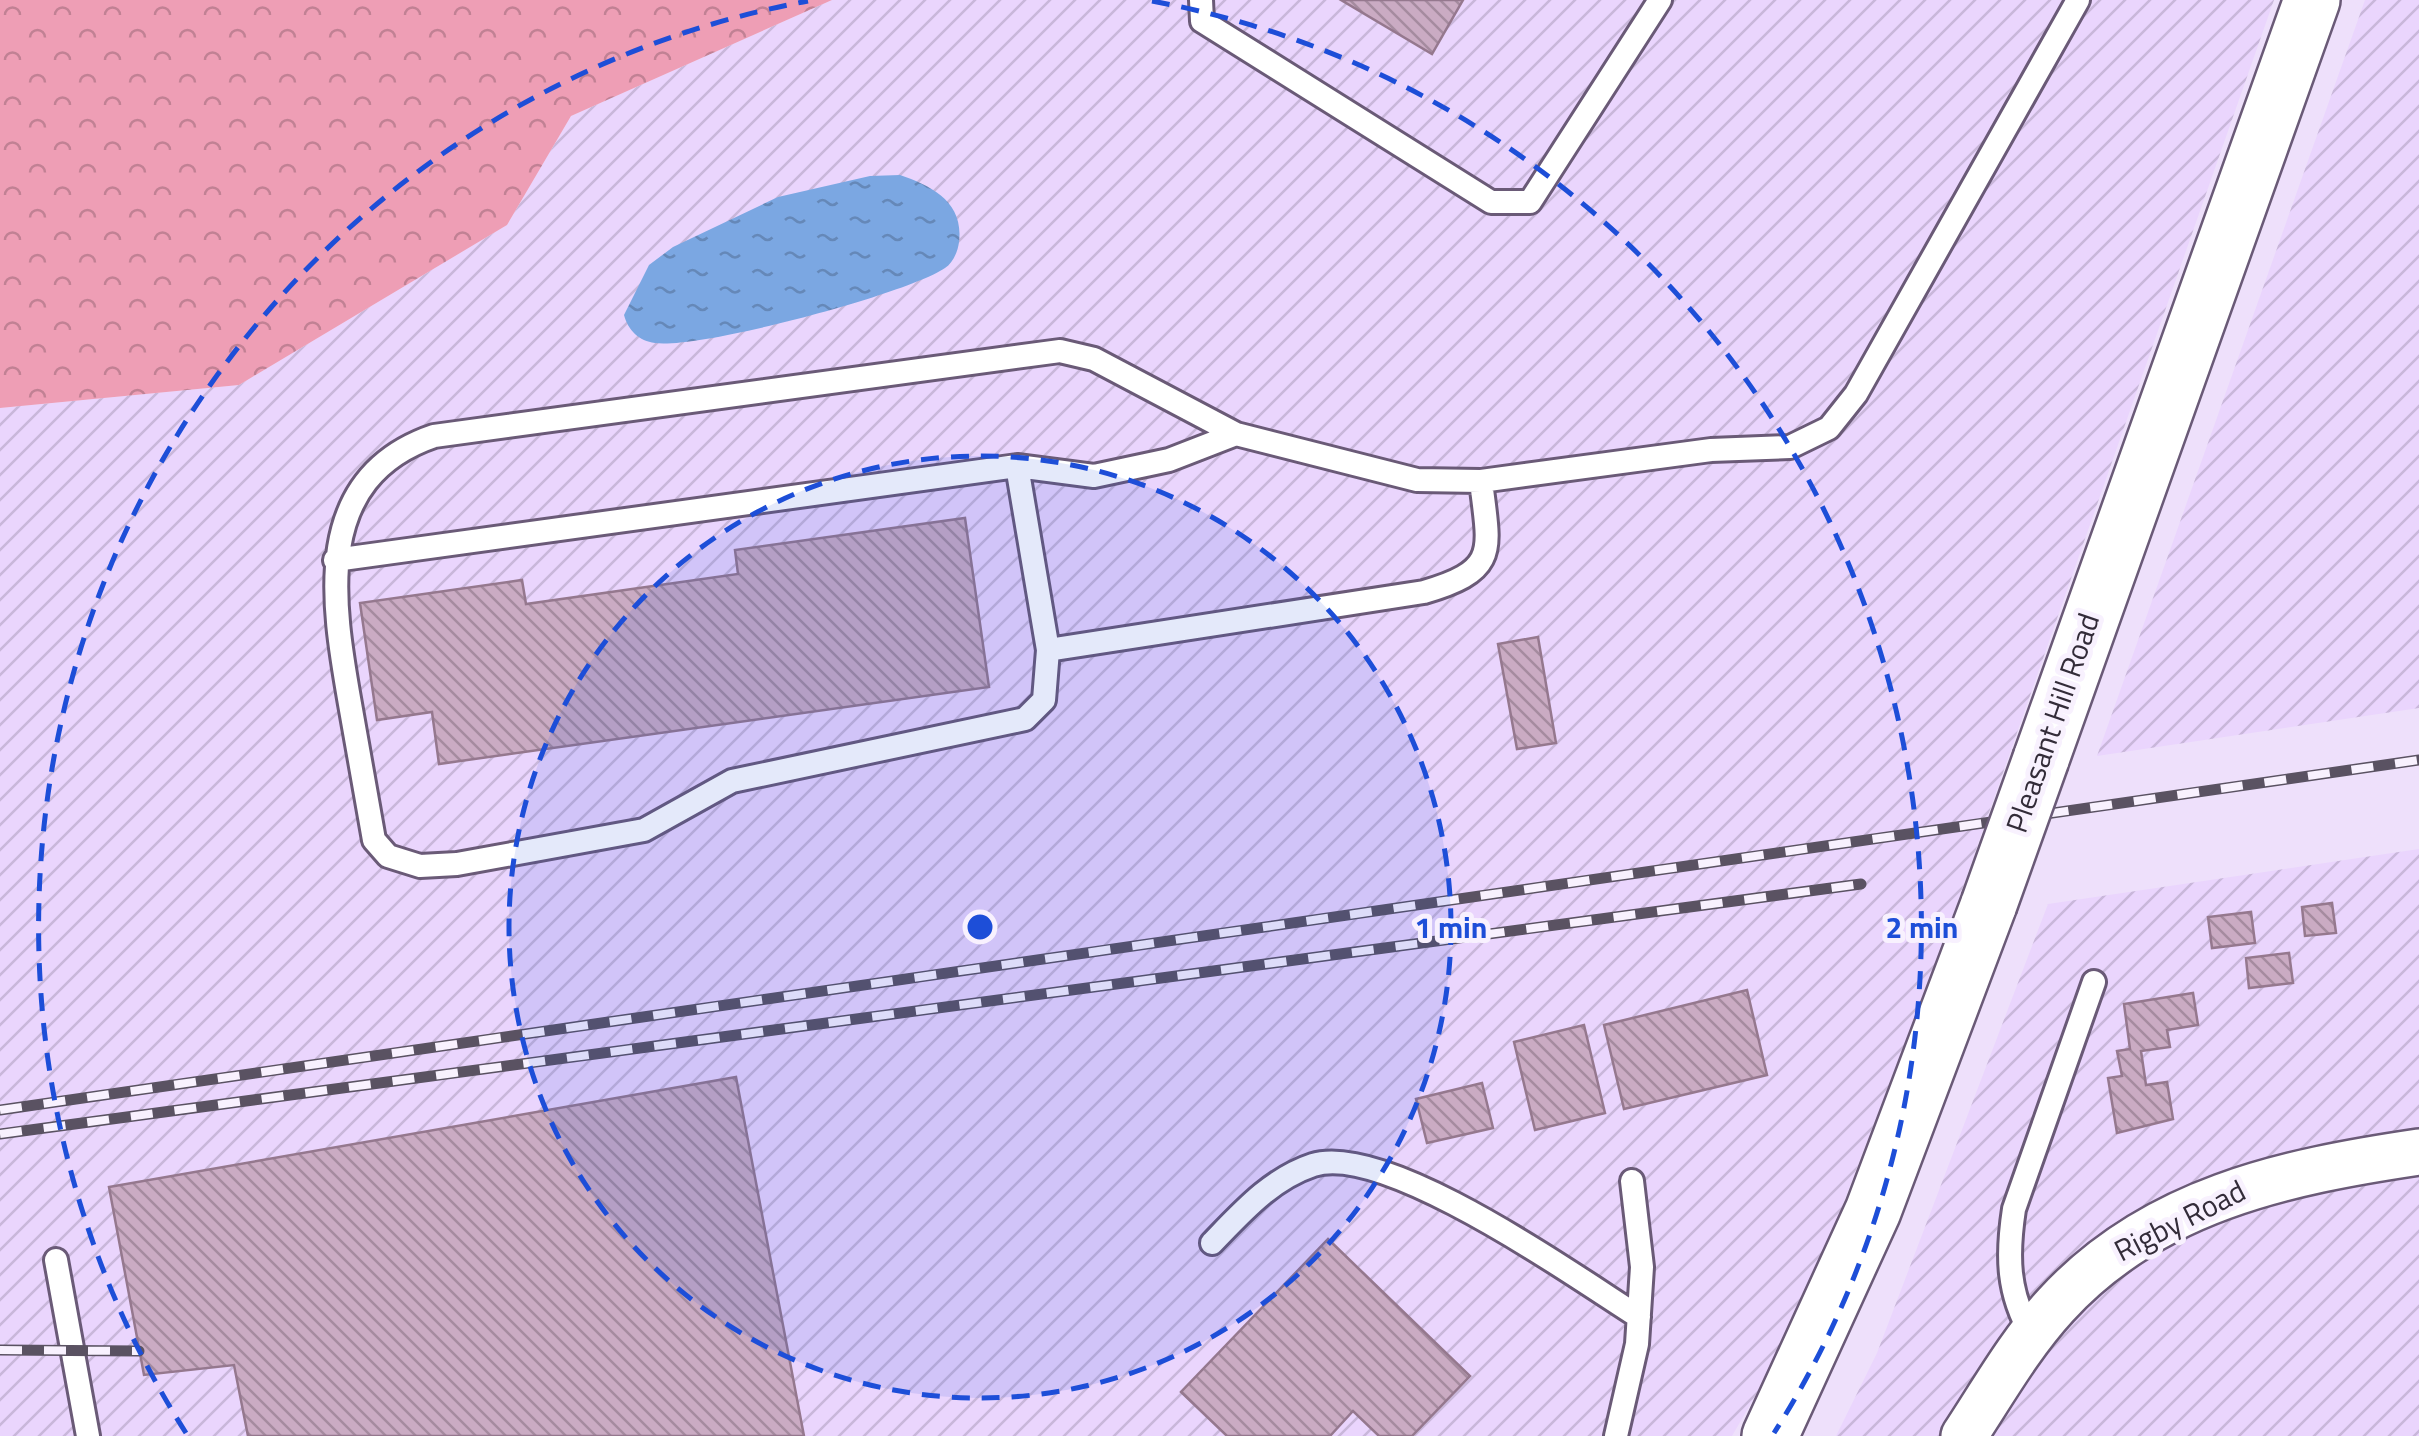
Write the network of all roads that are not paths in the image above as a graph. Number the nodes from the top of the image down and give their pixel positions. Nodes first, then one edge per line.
1 (1200, 0) edge
2 (1660, 0) edge
3 (2078, 0) edge
4 (2312, 0) edge
5 (1236, 434) junction
6 (1017, 466) junction
7 (1481, 482) junction
8 (335, 560) junction
9 (1048, 650) junction
10 (2094, 982) dead end
11 (2419, 1152) edge
12 (1632, 1181) dead end
13 (1212, 1243) dead end
14 (56, 1260) dead end
15 (1639, 1317) junction
16 (2032, 1334) junction
17 (88, 1436) edge
18 (1616, 1436) edge
19 (1770, 1436) edge
20 (1964, 1436) edge

1 - 2 lane
3 - 7 lane
4 - 19 street, Pleasant Hill Road, bridge
5 - 6 lane
5 - 7 lane
5 - 8 lane
6 - 8 lane
6 - 9 lane
7 - 9 lane
8 - 9 lane
10 - 16 lane
11 - 16 street, Rigby Road
12 - 15 lane
13 - 15 lane
14 - 17 lane
15 - 18 lane
16 - 20 street, Rigby Road

